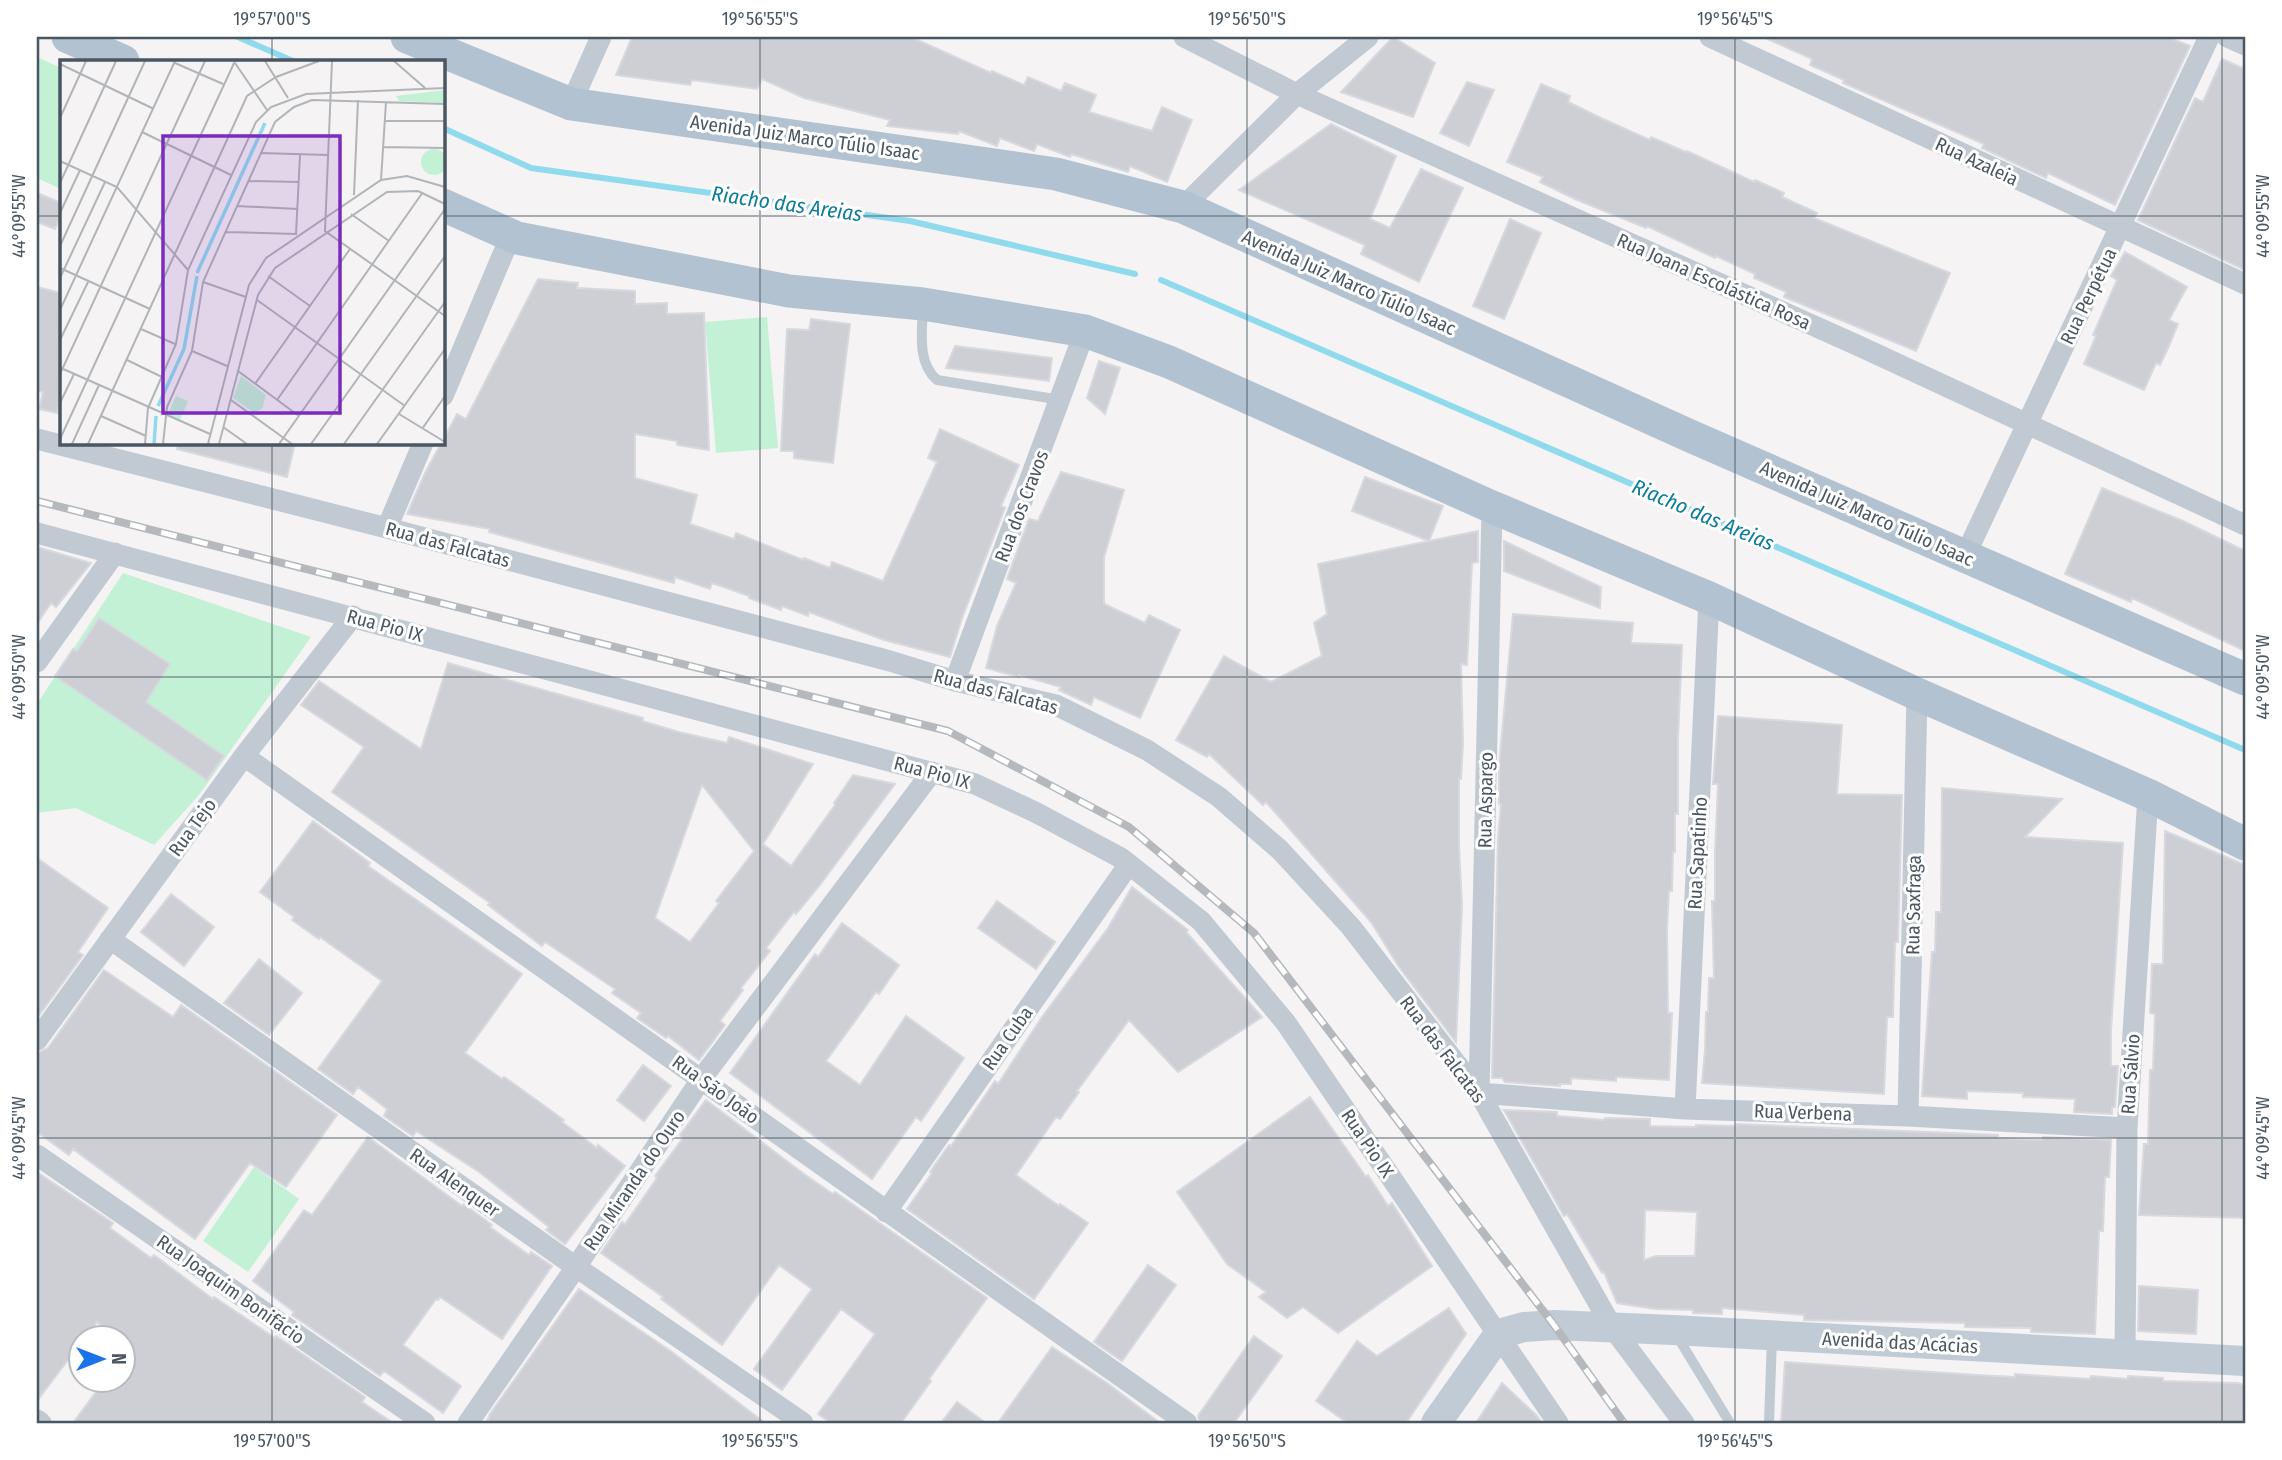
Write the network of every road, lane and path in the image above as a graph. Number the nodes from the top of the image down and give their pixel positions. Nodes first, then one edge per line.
1 (68, 37) edge
2 (407, 37) edge
3 (601, 37) edge
4 (1184, 37) edge
5 (1368, 37) edge
6 (1710, 37) edge
7 (2209, 37) edge
8 (2227, 37) edge
9 (2245, 46) edge
10 (121, 60) edge
11 (1297, 94) junction
12 (571, 104) junction
13 (444, 205) edge
14 (1183, 207) junction
15 (2120, 228) junction
16 (511, 235) junction
17 (2245, 284) edge
18 (923, 304) junction
19 (1085, 331) junction
20 (444, 394) edge
21 (1061, 400) junction
22 (2027, 424) junction
23 (37, 439) edge
24 (423, 444) edge
25 (1492, 507) junction
26 (2245, 524) edge
27 (387, 528) junction
28 (37, 533) edge
29 (115, 553) junction
30 (1965, 556) junction
31 (1709, 598) junction
32 (353, 616) junction
33 (37, 662) edge
34 (2245, 679) edge
35 (955, 681) junction
36 (1917, 694) junction
37 (244, 756) junction
38 (932, 772) junction
39 (2148, 795) junction
40 (2245, 844) edge
41 (1129, 864) junction
42 (110, 939) junction
43 (37, 1040) edge
44 (702, 1078) junction
45 (1479, 1093) junction
46 (1685, 1109) junction
47 (1908, 1116) junction
48 (2127, 1128) junction
49 (37, 1155) edge
50 (886, 1212) junction
51 (576, 1267) junction
52 (1612, 1327) junction
53 (1674, 1330) junction
54 (1499, 1334) junction
55 (1772, 1335) junction
56 (2125, 1354) junction
57 (2245, 1361) edge
58 (37, 1420) edge
59 (41, 1423) edge
60 (425, 1423) edge
61 (468, 1423) edge
62 (803, 1423) edge
63 (1187, 1423) edge
64 (1436, 1423) edge
65 (1558, 1423) edge
66 (1684, 1423) edge
67 (1730, 1423) edge
68 (1769, 1423) edge

1 - 10 main road
2 - 12 main road, Avenida Juiz Marco Túlio Isaac
3 - 12 street
4 - 11 street, Rua Joana Escolástica Rosa
5 - 11 street
6 - 15 street, Rua Azaleia
7 - 15 street, Rua Perpétua
8 - 9 street
11 - 14 street
11 - 22 street, Rua Joana Escolástica Rosa
12 - 14 main road, Avenida Juiz Marco Túlio Isaac
13 - 16 main road
14 - 30 main road, Avenida Juiz Marco Túlio Isaac
15 - 17 street, Rua Azaleia
15 - 22 street, Rua Perpétua
16 - 18 main road
16 - 20 street
18 - 19 main road
18 - 21 lane
19 - 21 street, Rua dos Cravos
19 - 25 main road
21 - 35 street, Rua dos Cravos
22 - 26 street, Rua Joana Escolástica Rosa
22 - 30 street, Rua Perpétua
23 - 27 street, Rua das Falcatas
24 - 27 street
25 - 31 main road
25 - 45 street, Rua Aspargo
27 - 35 street, Rua das Falcatas
28 - 29 street, Rua Pio IX
29 - 32 street, Rua Pio IX
29 - 33 street
30 - 34 main road, Avenida Juiz Marco Túlio Isaac
31 - 36 main road
31 - 46 street, Rua Sapatinho
32 - 37 street, Rua Tejo
32 - 38 street, Rua Pio IX
35 - 45 street, Rua das Falcatas
36 - 39 main road
36 - 47 street, Rua Saxfraga
37 - 42 street, Rua Tejo
37 - 44 street, Rua São João
38 - 41 street, Rua Pio IX
38 - 44 street, Rua Miranda do Ouro
39 - 40 main road
39 - 48 street, Rua Sálvio
41 - 50 street, Rua Cuba
41 - 54 street, Rua Pio IX
42 - 43 street, Rua Tejo
42 - 51 street, Rua Alenquer
44 - 50 street, Rua São João
44 - 51 street, Rua Miranda do Ouro
45 - 46 street, Rua Verbena
45 - 52 street, Rua das Falcatas
46 - 47 street, Rua Verbena
47 - 48 street, Rua Verbena
48 - 56 street, Rua Sálvio
49 - 60 street, Rua Joaquim Bonifácio
50 - 63 street, Rua São João
51 - 61 street, Rua Miranda do Ouro
51 - 62 street, Rua Alenquer
52 - 53 main road, Avenida das Acácias
52 - 54 main road, Avenida das Acácias
52 - 66 street, Rua das Falcatas
53 - 55 main road, Avenida das Acácias
53 - 67 lane
54 - 64 main road
54 - 65 street, Rua Pio IX
55 - 56 main road, Avenida das Acácias
55 - 68 lane
56 - 57 main road, Avenida das Acácias
58 - 59 street

